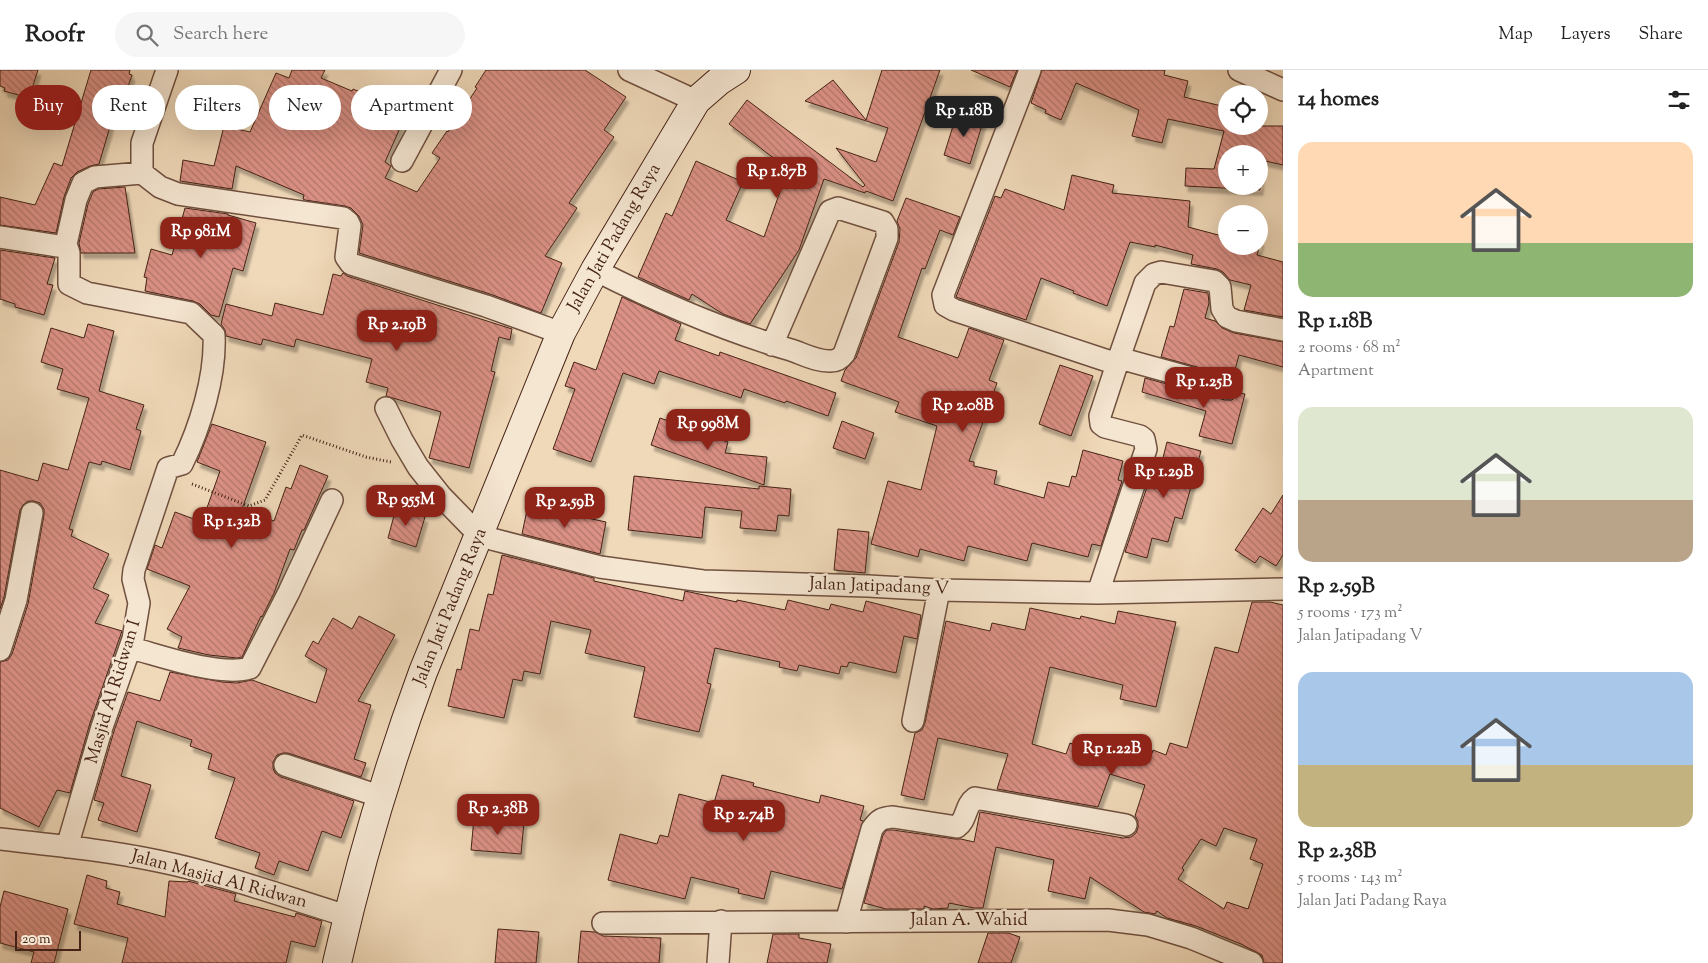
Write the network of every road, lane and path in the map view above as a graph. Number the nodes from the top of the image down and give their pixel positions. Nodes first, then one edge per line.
1 (168, 70) edge
2 (451, 70) edge
3 (629, 70) edge
4 (736, 70) edge
5 (1030, 70) edge
6 (1239, 70) edge
7 (1283, 90) edge
8 (696, 101) junction
9 (402, 161) dead end
10 (142, 171) junction
11 (0, 237) edge
12 (66, 244) junction
13 (595, 270) junction
14 (1283, 330) edge
15 (561, 333) junction
16 (772, 345) junction
17 (1118, 361) junction
18 (1228, 388) dead end
19 (386, 408) dead end
20 (418, 467) junction
21 (166, 476) junction
22 (332, 500) dead end
23 (32, 513) dead end
24 (480, 536) junction
25 (1283, 589) edge
26 (939, 590) junction
27 (1098, 592) junction
28 (130, 648) junction
29 (0, 650) edge
30 (913, 721) dead end
31 (285, 764) dead end
32 (382, 797) junction
33 (1126, 825) dead end
34 (0, 839) edge
35 (68, 846) junction
36 (347, 916) junction
37 (722, 921) junction
38 (846, 922) junction
39 (603, 923) dead end
40 (336, 963) edge
41 (718, 963) edge
42 (1252, 963) edge

1 - 10 street
2 - 9 street
3 - 8 street
4 - 8 street, Jalan Jati Padang Raya
5 - 17 street
6 - 7 street
8 - 13 street, Jalan Jati Padang Raya
10 - 12 street
10 - 15 street
11 - 12 street
12 - 21 street
13 - 15 street, Jalan Jati Padang Raya
13 - 16 street
14 - 17 street
15 - 24 street, Jalan Jati Padang Raya
16 - 16 street
17 - 18 street
17 - 27 street
19 - 20 street
20 - 21 path
20 - 24 street
21 - 28 street, Masjid Al Ridwan I
22 - 28 street
23 - 29 street
24 - 26 street, Jalan Jatipadang V
24 - 32 street, Jalan Jati Padang Raya
25 - 27 street, Jalan Jatipadang V
26 - 27 street, Jalan Jatipadang V
26 - 30 street
28 - 35 street, Masjid Al Ridwan I
31 - 32 street
32 - 36 street, Jalan Jati Padang Raya
33 - 38 street
34 - 35 street, Jalan Masjid Al Ridwan
35 - 36 street, Jalan Masjid Al Ridwan
36 - 40 street, Jalan Jati Padang Raya
37 - 38 street, Jalan A. Wahid
37 - 39 street, Jalan A. Wahid
37 - 41 street
38 - 42 street, Jalan A. Wahid

